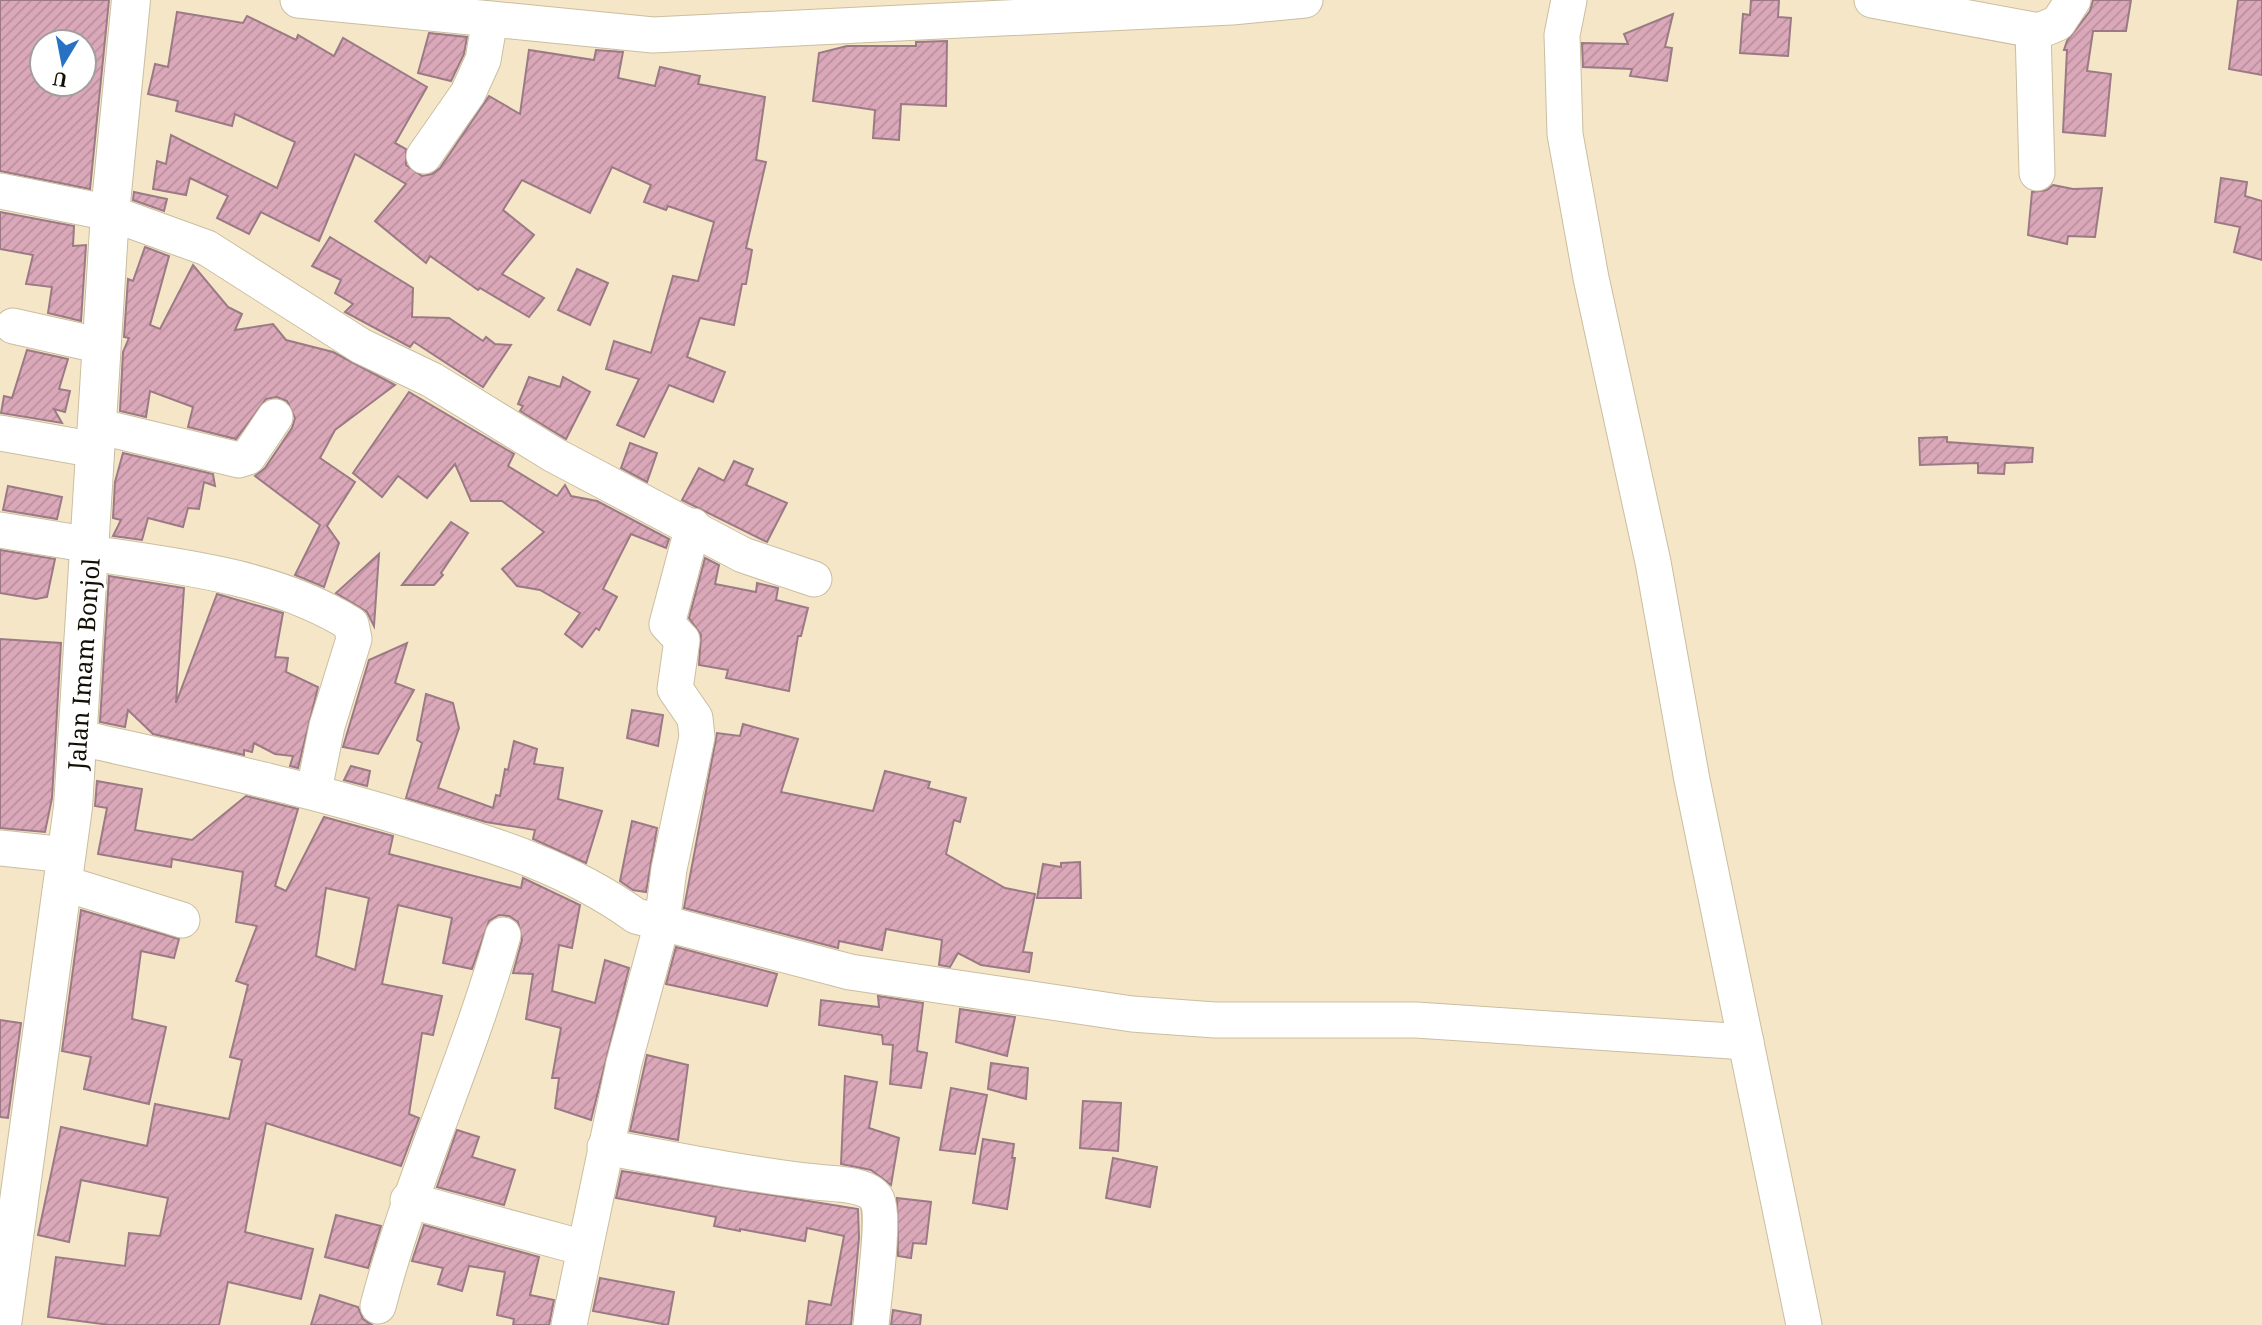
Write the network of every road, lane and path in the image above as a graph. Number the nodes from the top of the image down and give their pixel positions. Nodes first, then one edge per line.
1 (131, 0) edge
2 (298, 0) edge
3 (1305, 0) edge
4 (1569, 0) edge
5 (1872, 0) edge
6 (2073, 0) edge
7 (490, 19) junction
8 (2034, 30) junction
9 (424, 156) dead end
10 (2037, 173) dead end
11 (0, 191) edge
12 (110, 213) junction
13 (13, 326) dead end
14 (102, 346) junction
15 (275, 417) dead end
16 (0, 433) edge
17 (97, 438) junction
18 (693, 526) junction
19 (0, 530) edge
20 (90, 549) junction
21 (814, 579) dead end
22 (76, 737) junction
23 (314, 790) junction
24 (0, 848) edge
25 (65, 869) junction
26 (182, 920) dead end
27 (662, 923) junction
28 (503, 935) dead end
29 (1746, 1042) junction
30 (605, 1147) junction
31 (408, 1200) junction
32 (584, 1248) junction
33 (378, 1306) dead end
34 (2, 1325) edge
35 (569, 1325) edge
36 (871, 1325) edge
37 (1804, 1325) edge

1 - 12 main road, Jalan Imam Bonjol
2 - 7 street
3 - 7 street
4 - 29 street
5 - 8 street
6 - 8 street
7 - 9 street
8 - 10 street
11 - 12 street
12 - 14 main road, Jalan Imam Bonjol
12 - 18 street
13 - 14 street
14 - 17 main road, Jalan Imam Bonjol
15 - 17 street
16 - 17 street
17 - 20 main road, Jalan Imam Bonjol
18 - 21 street
18 - 27 street
19 - 20 street
20 - 22 main road, Jalan Imam Bonjol
20 - 23 street
22 - 23 street
22 - 25 main road, Jalan Imam Bonjol
23 - 27 street
24 - 25 street
25 - 26 street
25 - 34 main road, Jalan Imam Bonjol
27 - 29 street
27 - 30 street
28 - 31 street
29 - 37 street
30 - 32 street
30 - 36 street
31 - 32 street
31 - 33 street
32 - 35 street

